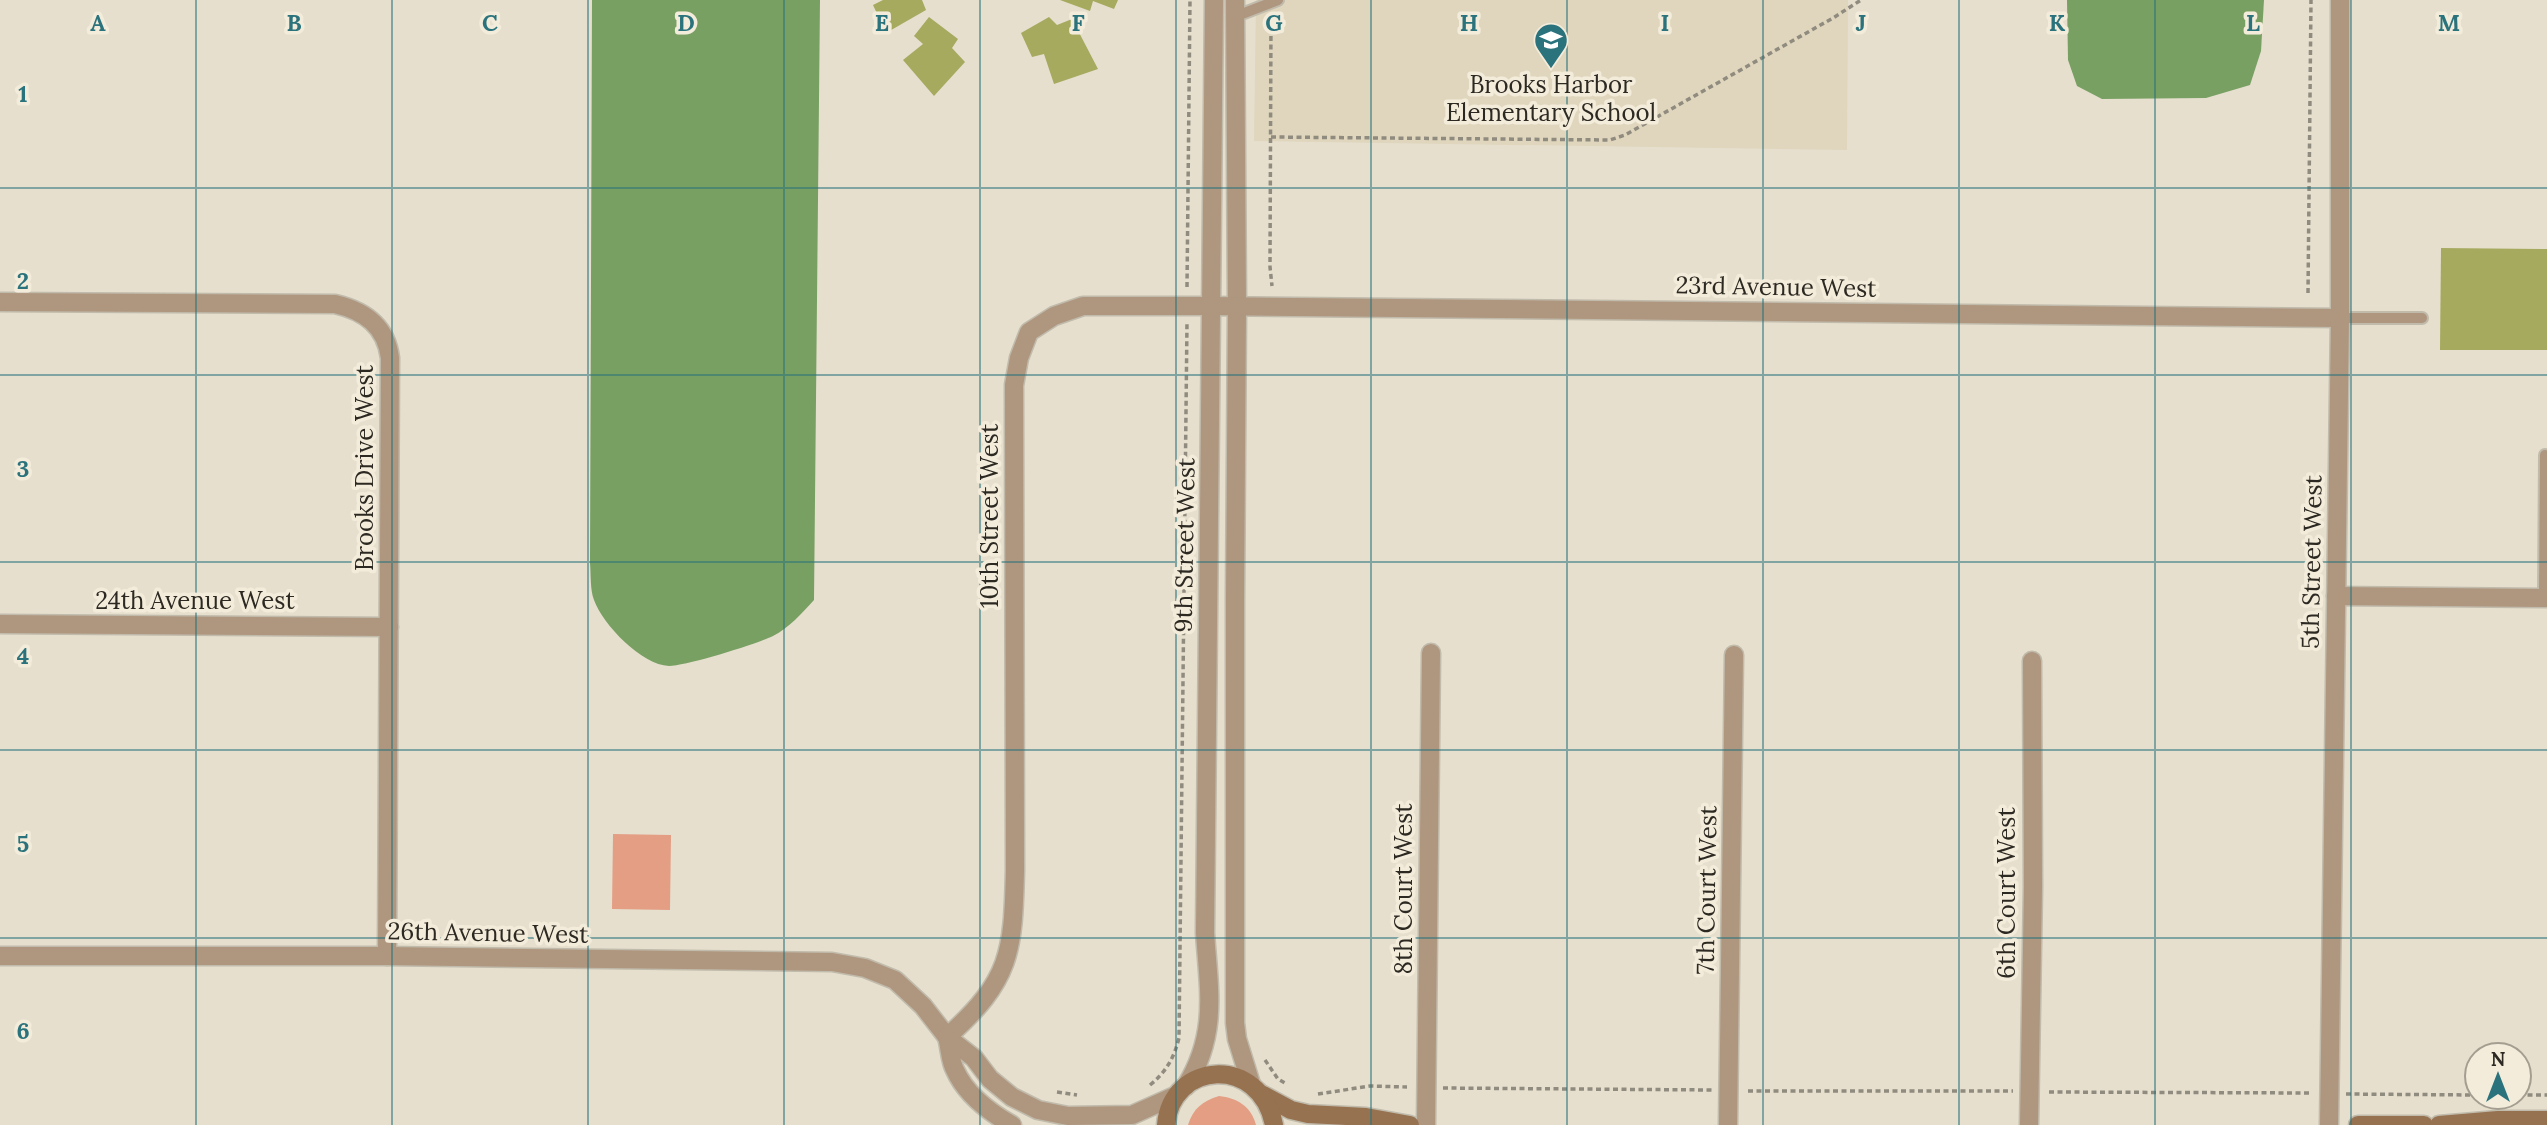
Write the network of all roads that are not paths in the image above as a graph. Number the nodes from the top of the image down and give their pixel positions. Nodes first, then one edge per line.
1 (1214, 0) edge
2 (2340, 0) edge
3 (1275, 2) edge
4 (1235, 8) edge
5 (0, 302) edge
6 (1211, 306) junction
7 (1237, 306) junction
8 (2340, 317) junction
9 (2422, 318) dead end
10 (2545, 455) edge
11 (2336, 596) junction
12 (2545, 598) edge
13 (0, 624) edge
14 (389, 627) junction
15 (1431, 653) dead end
16 (1734, 655) dead end
17 (2032, 661) dead end
18 (0, 956) edge
19 (387, 956) junction
20 (947, 1037) junction
21 (1257, 1089) junction
22 (1181, 1091) junction
23 (2547, 1120) edge
24 (1012, 1125) edge
25 (1166, 1125) edge
26 (1274, 1125) edge
27 (1410, 1125) edge
28 (1426, 1125) edge
29 (1728, 1125) edge
30 (2029, 1125) edge
31 (2329, 1125) edge
32 (2358, 1125) edge
33 (2424, 1125) edge
34 (2439, 1125) edge

1 - 6 street, 9th Street West
2 - 8 street, 5th Street West
3 - 4 lane
4 - 7 street, 9th Street West
5 - 14 street, Brooks Drive West
6 - 7 street, 23rd Avenue West
6 - 20 street, 10th Street West
6 - 22 street, 9th Street West
7 - 8 street, 23rd Avenue West
7 - 21 street, 9th Street West
8 - 9 lane
8 - 11 street, 5th Street West
10 - 12 lane
11 - 12 street
11 - 31 street, 5th Street West
13 - 14 street, 24th Avenue West
14 - 19 street, Brooks Drive West
15 - 28 street, 8th Court West
16 - 29 street, 7th Court West
17 - 30 street, 6th Court West
18 - 19 street, 26th Avenue West
19 - 20 street, 26th Avenue West
20 - 22 street, 26th Avenue West
20 - 24 street, 26th Avenue West
21 - 22 street
21 - 26 street
21 - 27 street
22 - 25 street
23 - 34 street
32 - 33 street

